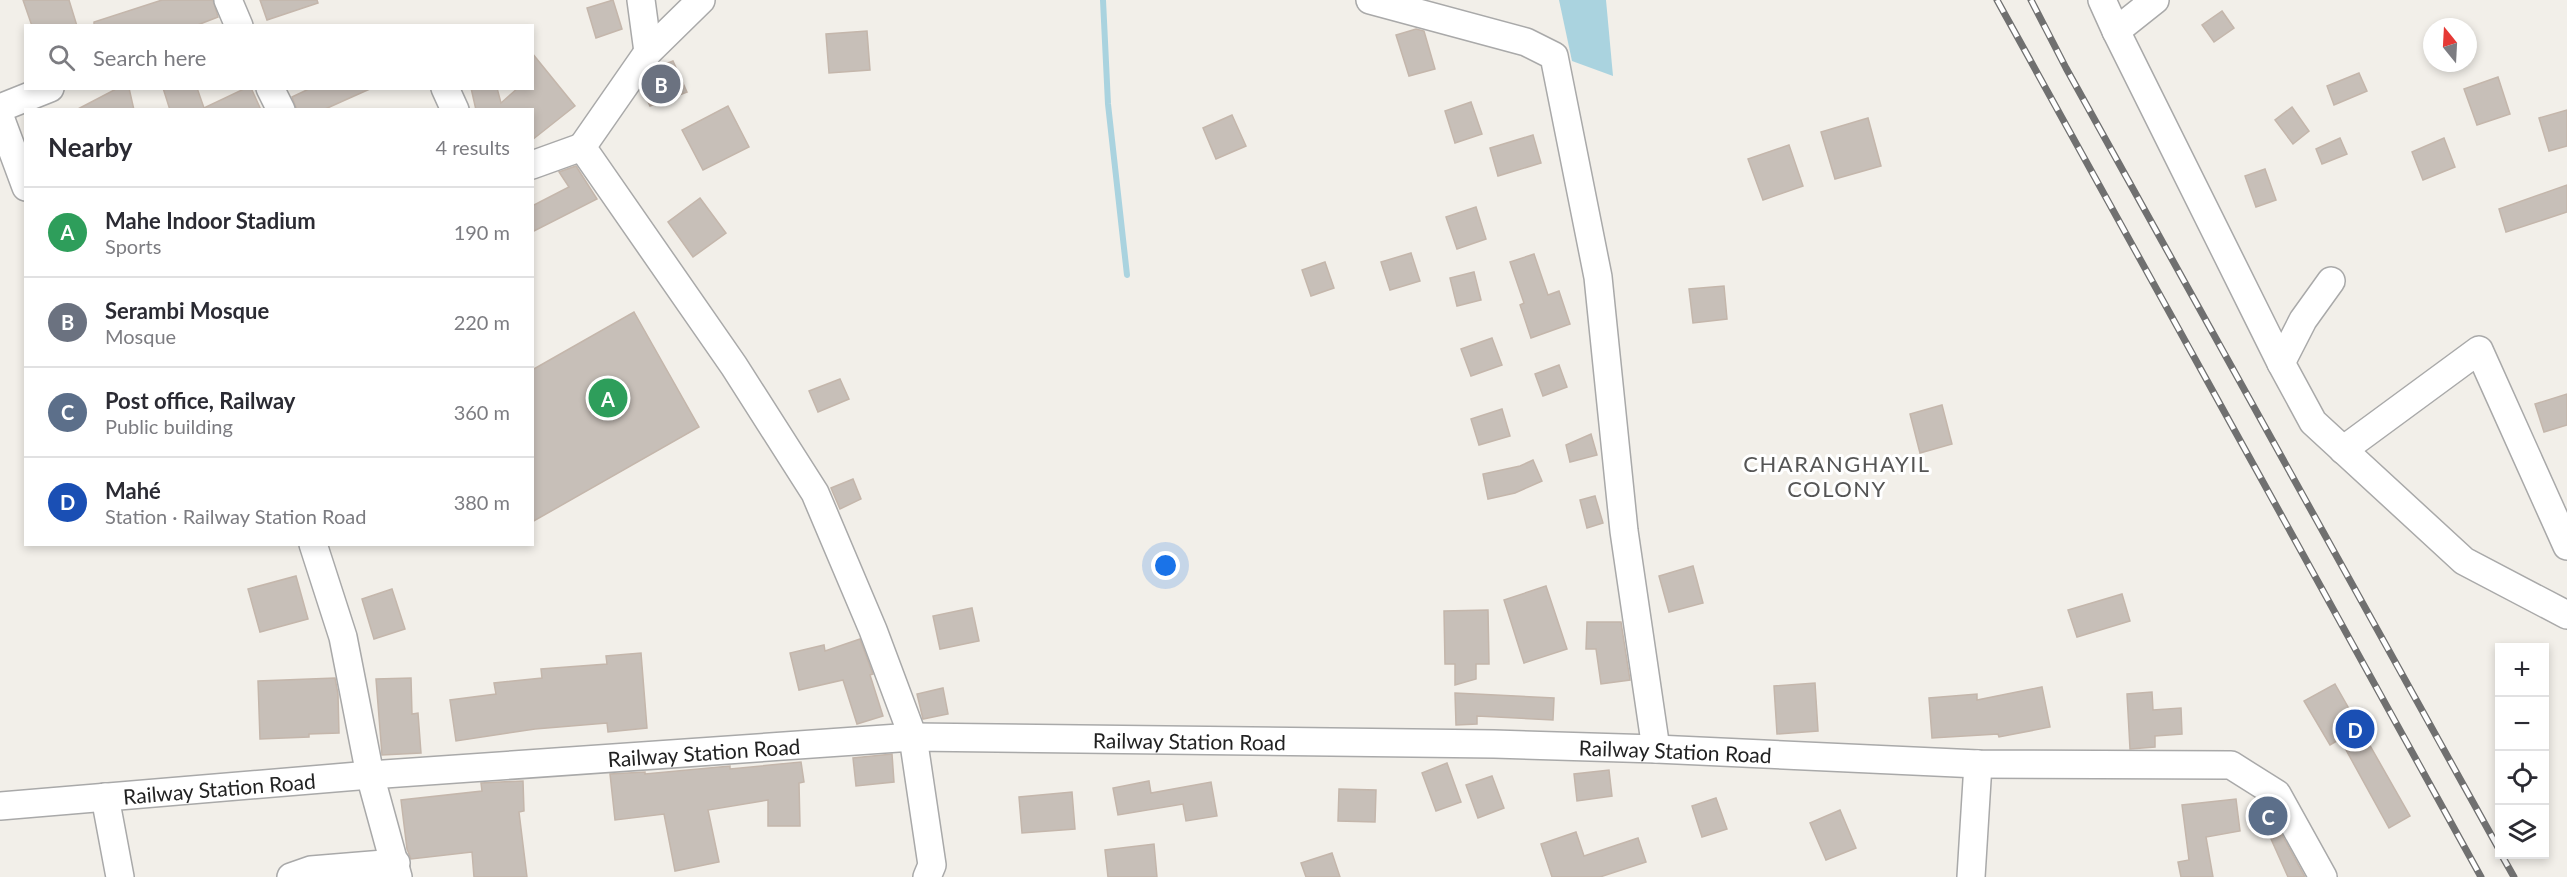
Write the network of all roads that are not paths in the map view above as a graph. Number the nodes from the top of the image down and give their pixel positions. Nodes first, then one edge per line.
1 (640, 0) edge
2 (701, 0) edge
3 (1370, 0) edge
4 (2102, 0) edge
5 (2155, 0) edge
6 (2116, 31) junction
7 (648, 52) junction
8 (45, 90) edge
9 (446, 90) edge
10 (0, 108) edge
11 (454, 108) edge
12 (0, 117) edge
13 (582, 147) junction
14 (534, 164) edge
15 (24, 182) edge
16 (2331, 281) dead end
17 (2281, 363) junction
18 (2343, 450) junction
19 (314, 546) edge
20 (2567, 546) edge
21 (2567, 615) edge
22 (913, 737) junction
23 (1656, 749) junction
24 (1978, 764) junction
25 (370, 775) junction
26 (105, 797) junction
27 (0, 806) edge
28 (397, 870) edge
29 (120, 877) edge
30 (291, 877) edge
31 (927, 877) edge
32 (1971, 877) edge
33 (2324, 877) edge

1 - 7 street
2 - 7 street
3 - 23 street
4 - 6 street
5 - 6 street
6 - 17 street
7 - 13 street
8 - 10 street
9 - 11 street
12 - 15 street
13 - 14 street
13 - 22 street
16 - 17 street
17 - 18 street
18 - 20 street
18 - 21 street
19 - 25 street
22 - 23 street, Railway Station Road
22 - 25 street, Railway Station Road
22 - 31 street
23 - 24 street, Railway Station Road
24 - 32 street
24 - 33 street, Railway Station Road
25 - 26 street, Railway Station Road
25 - 28 street
26 - 27 street, Railway Station Road
26 - 29 street
28 - 30 street

